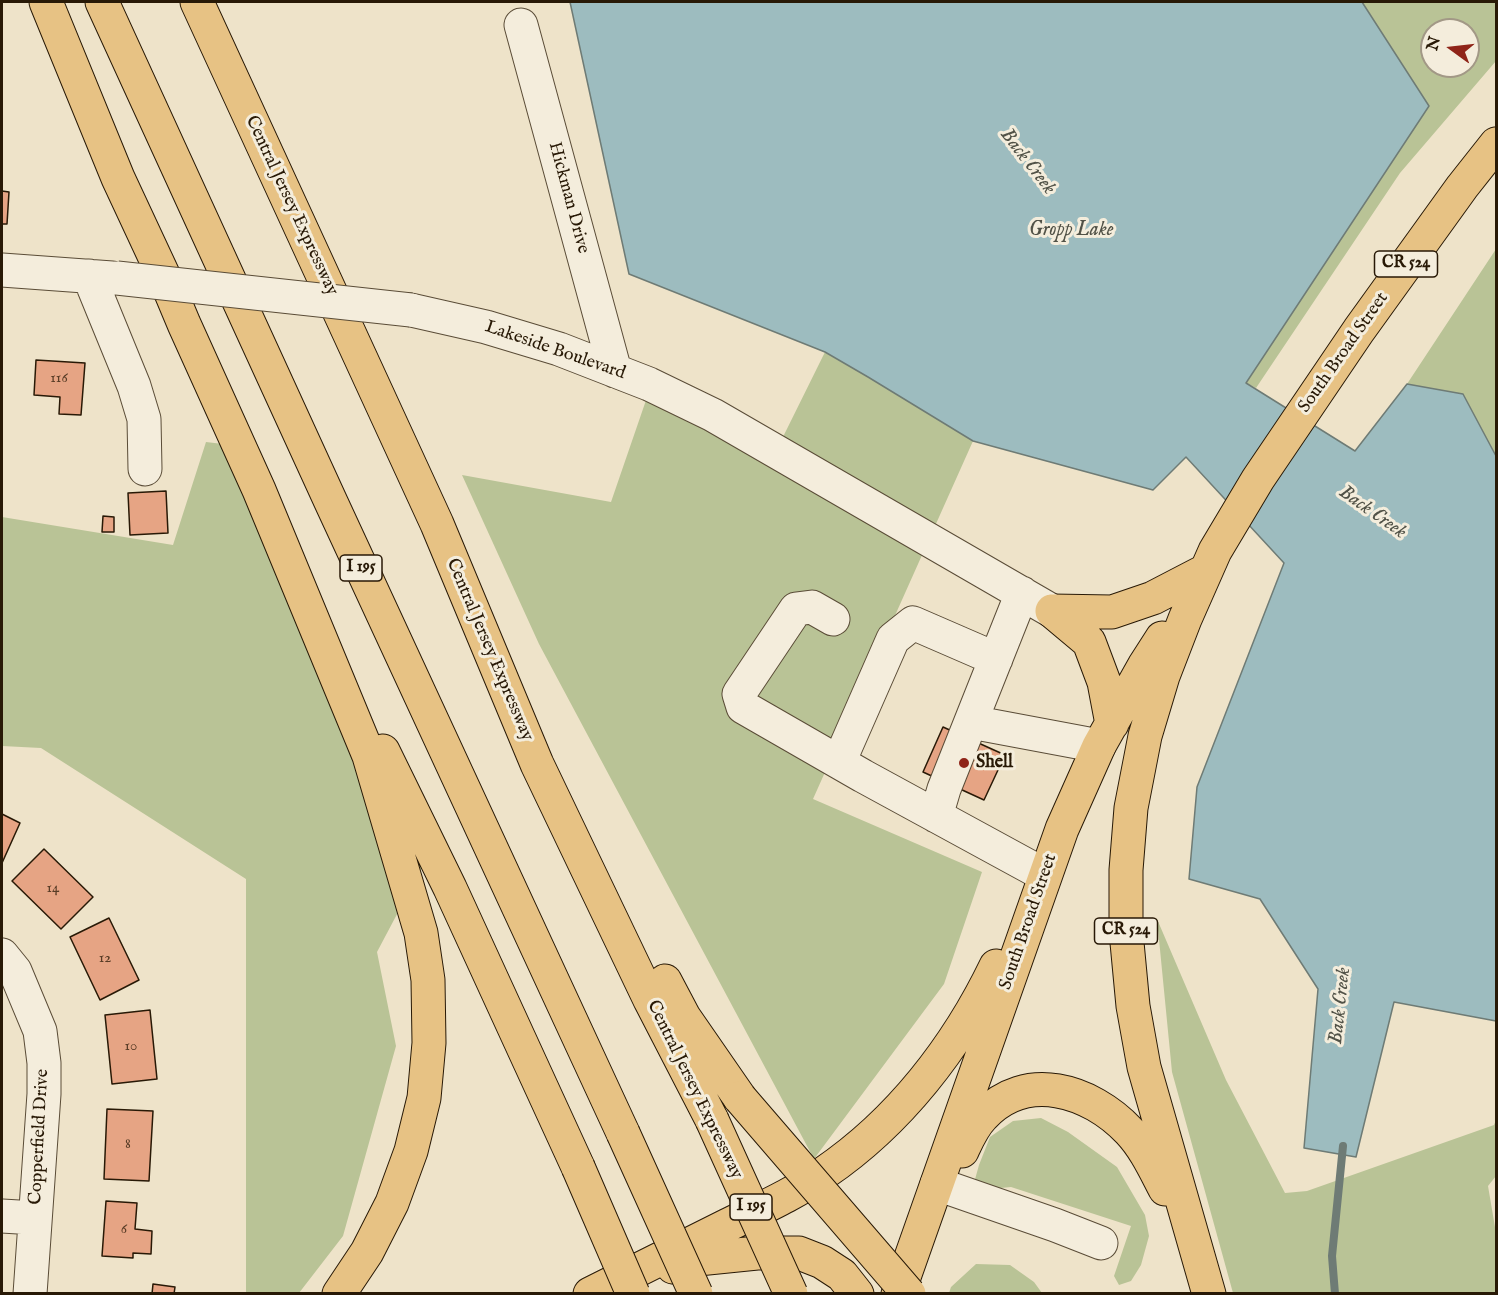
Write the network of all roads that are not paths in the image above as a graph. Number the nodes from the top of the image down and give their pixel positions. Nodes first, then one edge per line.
1 (46, 2) edge
2 (102, 2) edge
3 (197, 2) edge
4 (521, 25) dead end
5 (1497, 144) edge
6 (2, 270) edge
7 (103, 277) junction
8 (615, 371) junction
9 (145, 469) dead end
10 (281, 542) junction
11 (1210, 561) junction
12 (1022, 594) junction
13 (1052, 611) junction
14 (833, 620) dead end
15 (996, 659) junction
16 (971, 722) junction
17 (1106, 735) junction
18 (839, 762) junction
19 (537, 764) junction
20 (936, 816) junction
21 (1062, 829) junction
22 (1041, 873) junction
23 (2, 955) edge
24 (937, 1184) junction
25 (2, 1216) edge
26 (35, 1218) junction
27 (1101, 1243) dead end
28 (1199, 1261) junction
29 (30, 1293) edge
30 (339, 1293) edge
31 (590, 1293) edge
32 (595, 1293) edge
33 (633, 1293) edge
34 (696, 1293) edge
35 (791, 1293) edge
36 (857, 1293) edge
37 (898, 1293) edge
38 (909, 1293) edge
39 (1209, 1293) edge

1 - 10 main road
2 - 34 main road, I 195, bridge
3 - 19 main road, Central Jersey Expressway / I 195
4 - 8 street, Hickman Drive
5 - 11 main road, South Broad Street / CR 524
6 - 7 street, Lakeside Boulevard
7 - 8 street, Lakeside Boulevard, bridge
7 - 9 street
8 - 12 street, Lakeside Boulevard
10 - 30 main road
10 - 33 main road, bridge
11 - 13 main road
11 - 17 main road, South Broad Street / CR 524
11 - 28 main road, South Broad Street / CR 524
12 - 13 street, Lakeside Boulevard
12 - 15 street
13 - 17 main road
14 - 18 street
15 - 16 street
15 - 18 street
16 - 17 street
16 - 20 street
17 - 21 main road, South Broad Street / CR 524
18 - 20 street
19 - 35 main road, Central Jersey Expressway / I 195, bridge
19 - 38 main road, bridge
20 - 22 street
21 - 22 main road
21 - 24 main road, South Broad Street / CR 524
22 - 31 main road
23 - 26 street, Copperfield Drive
24 - 27 street
24 - 28 main road
24 - 37 main road, South Broad Street / CR 524
25 - 26 street
26 - 29 street, Copperfield Drive
28 - 39 main road, South Broad Street / CR 524
32 - 36 main road

